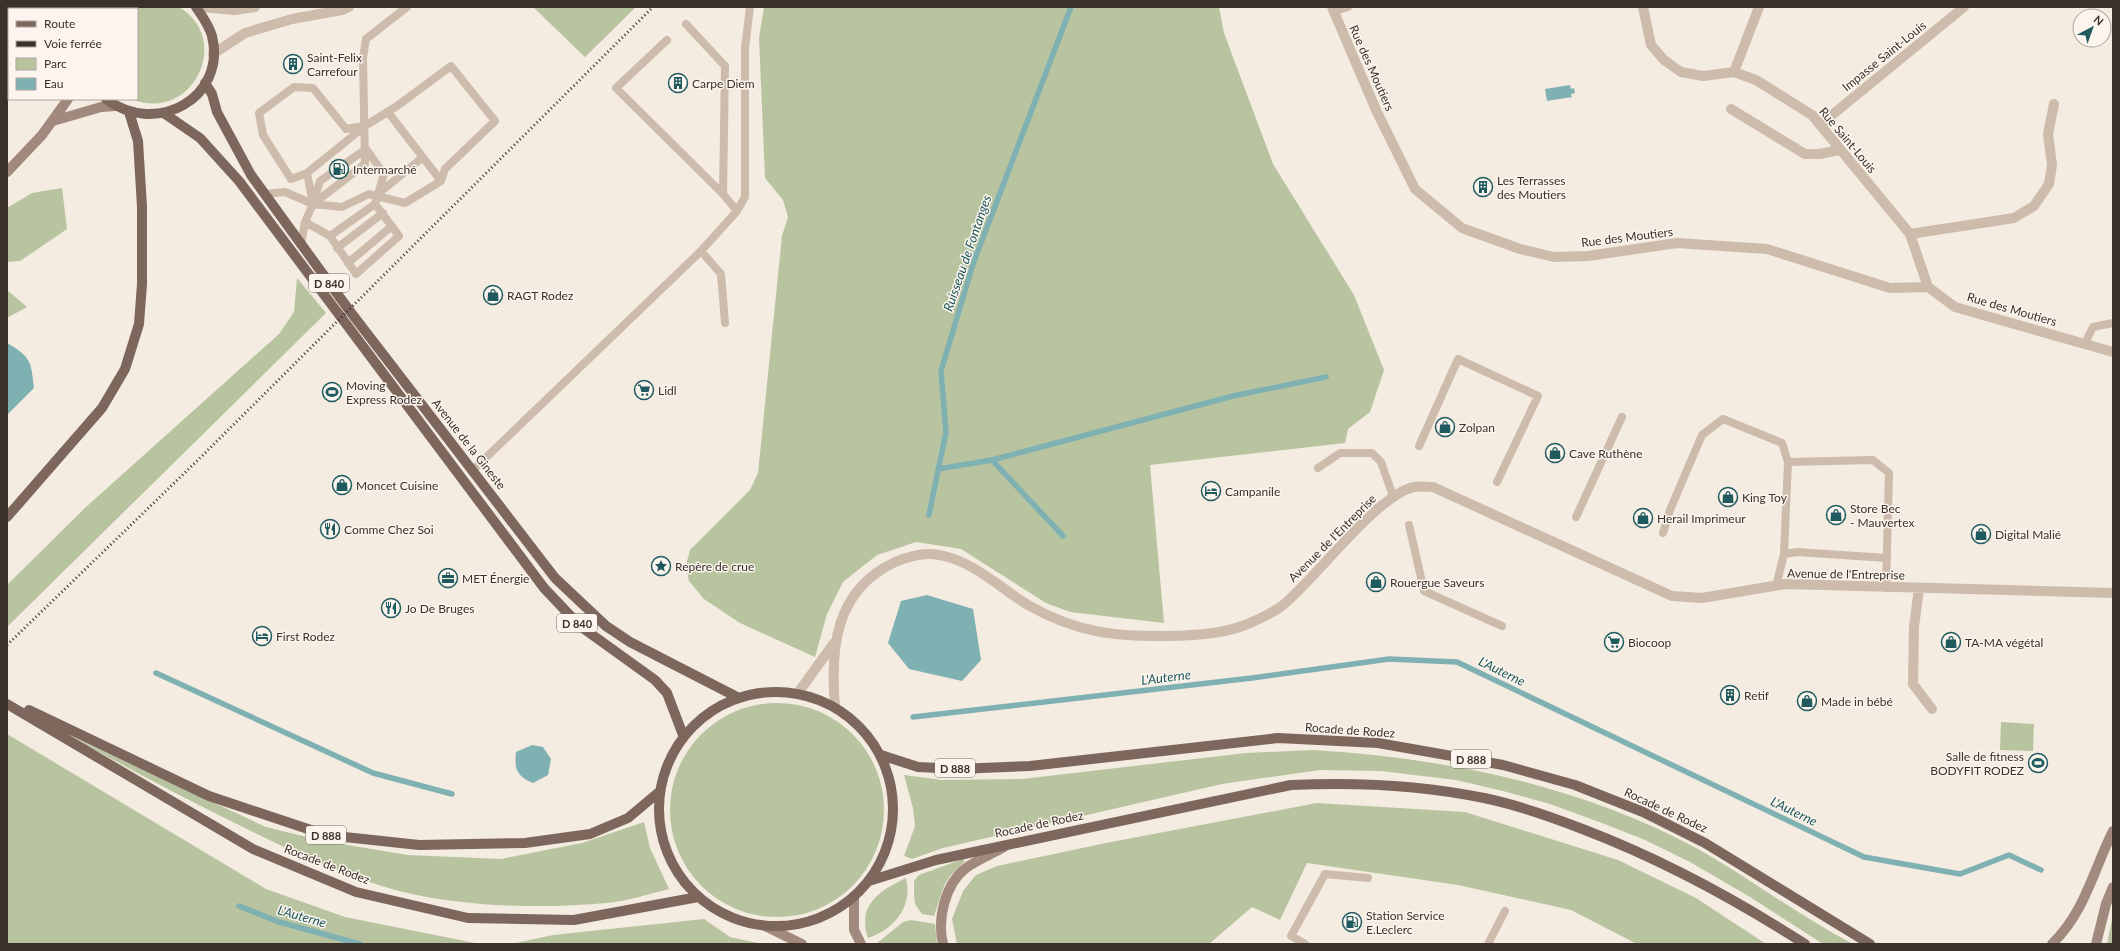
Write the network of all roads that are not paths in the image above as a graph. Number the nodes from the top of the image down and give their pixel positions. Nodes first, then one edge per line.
1 (196, 7) edge
2 (200, 7) edge
3 (255, 7) edge
4 (349, 7) edge
5 (407, 7) edge
6 (750, 7) edge
7 (1348, 7) edge
8 (1643, 7) edge
9 (1759, 7) edge
10 (1964, 7) edge
11 (1333, 9) edge
12 (686, 24) dead end
13 (667, 40) dead end
14 (213, 54) junction
15 (1734, 72) junction
16 (205, 83) junction
17 (67, 100) edge
18 (107, 100) edge
19 (2054, 104) dead end
20 (115, 106) junction
21 (1731, 109) dead end
22 (129, 112) junction
23 (388, 112) junction
24 (165, 114) junction
25 (53, 122) junction
26 (1821, 124) junction
27 (364, 126) junction
28 (366, 148) junction
29 (1839, 150) junction
30 (422, 158) junction
31 (7, 172) edge
32 (307, 172) junction
33 (442, 181) junction
34 (265, 194) junction
35 (723, 194) junction
36 (377, 195) junction
37 (313, 204) junction
38 (375, 204) junction
39 (737, 211) junction
40 (383, 213) junction
41 (306, 222) junction
42 (392, 226) junction
43 (1910, 234) junction
44 (330, 236) junction
45 (301, 244) junction
46 (337, 248) junction
47 (701, 251) junction
48 (348, 262) junction
49 (1928, 287) junction
50 (725, 323) dead end
51 (2113, 323) edge
52 (2085, 343) junction
53 (2113, 352) edge
54 (1622, 417) dead end
55 (1419, 446) dead end
56 (1788, 462) junction
57 (1318, 468) dead end
58 (473, 470) junction
59 (1497, 482) dead end
60 (1394, 496) junction
61 (7, 517) edge
62 (1576, 517) dead end
63 (1409, 525) dead end
64 (1663, 534) dead end
65 (1784, 554) junction
66 (1887, 558) junction
67 (1776, 586) junction
68 (1886, 588) junction
69 (1919, 588) junction
70 (2113, 594) edge
71 (1502, 626) dead end
72 (835, 641) junction
73 (798, 693) junction
74 (737, 697) junction
75 (7, 700) edge
76 (7, 704) edge
77 (835, 707) junction
78 (1932, 709) dead end
79 (684, 735) junction
80 (881, 755) junction
81 (659, 792) junction
82 (2113, 831) edge
83 (1009, 844) junction
84 (1368, 878) dead end
85 (869, 881) junction
86 (2113, 887) edge
87 (698, 897) junction
88 (854, 898) junction
89 (1505, 911) dead end
90 (765, 926) junction
91 (802, 944) edge
92 (861, 944) edge
93 (943, 944) edge
94 (1305, 944) edge
95 (1488, 944) edge
96 (1805, 944) edge
97 (1870, 944) edge
98 (2052, 944) edge
99 (2096, 944) edge

1 - 14 main road
2 - 3 street
4 - 14 street
5 - 27 lane
6 - 39 lane
7 - 11 lane
8 - 15 street, Rue Saint-Louis
9 - 15 street
10 - 26 street, Impasse Saint-Louis
11 - 49 street, Rue des Moutiers
12 - 35 lane
13 - 35 lane
14 - 16 main road
15 - 26 street, Rue Saint-Louis
16 - 24 main road
16 - 34 main road, Avenue de la Gineste / D 840
17 - 25 main road
18 - 20 main road
19 - 43 street
20 - 22 main road
20 - 25 main road
21 - 29 street
22 - 24 main road
22 - 61 main road
23 - 27 lane
23 - 30 lane
23 - 33 lane
24 - 79 main road, D 840
25 - 31 main road
26 - 29 street, Rue Saint-Louis
27 - 28 lane
27 - 32 lane
27 - 32 lane
28 - 36 lane
28 - 37 lane
28 - 37 lane
29 - 43 street, Rue Saint-Louis
30 - 33 lane
30 - 36 lane
32 - 37 lane
33 - 36 lane
34 - 37 lane
34 - 45 main road, Avenue de la Gineste / D 840
35 - 39 lane
36 - 37 lane
36 - 38 lane
37 - 41 lane
38 - 40 lane
38 - 44 lane
39 - 47 lane
40 - 42 lane
40 - 46 lane
41 - 44 lane
41 - 45 lane
42 - 48 lane
42 - 48 lane
43 - 49 street, Rue Saint-Louis
44 - 46 lane
45 - 58 main road, Avenue de la Gineste / D 840
46 - 48 lane
47 - 50 lane
47 - 58 lane
49 - 52 street, Rue des Moutiers
51 - 52 lane
52 - 53 street, Rue des Moutiers
54 - 62 lane
55 - 59 lane
56 - 64 lane
56 - 65 lane
56 - 66 lane
57 - 60 lane
58 - 74 main road, Avenue de la Gineste / D 840
60 - 67 street, Avenue de l'Entreprise
60 - 72 street, Avenue de l'Entreprise
63 - 71 lane
65 - 66 lane
65 - 67 lane
66 - 68 lane
67 - 68 street, Avenue de l'Entreprise
68 - 69 street, Avenue de l'Entreprise
69 - 70 street, Avenue de l'Entreprise
69 - 78 street, Avenue de l'Entreprise
72 - 73 street, Avenue de l'Entreprise
72 - 77 street, Avenue de l'Entreprise
73 - 74 main road
73 - 77 main road
74 - 79 main road
75 - 81 main road, D 888
76 - 87 main road, Rocade de Rodez
77 - 80 main road
79 - 81 main road
80 - 85 main road
80 - 97 main road, Rocade de Rodez / D 888
81 - 87 main road
82 - 98 main road
83 - 85 main road, Rocade de Rodez
83 - 93 main road
83 - 96 main road, Rocade de Rodez
84 - 94 lane
85 - 88 main road
86 - 99 main road
87 - 90 main road
88 - 90 main road
88 - 92 main road
89 - 95 lane
90 - 91 main road

